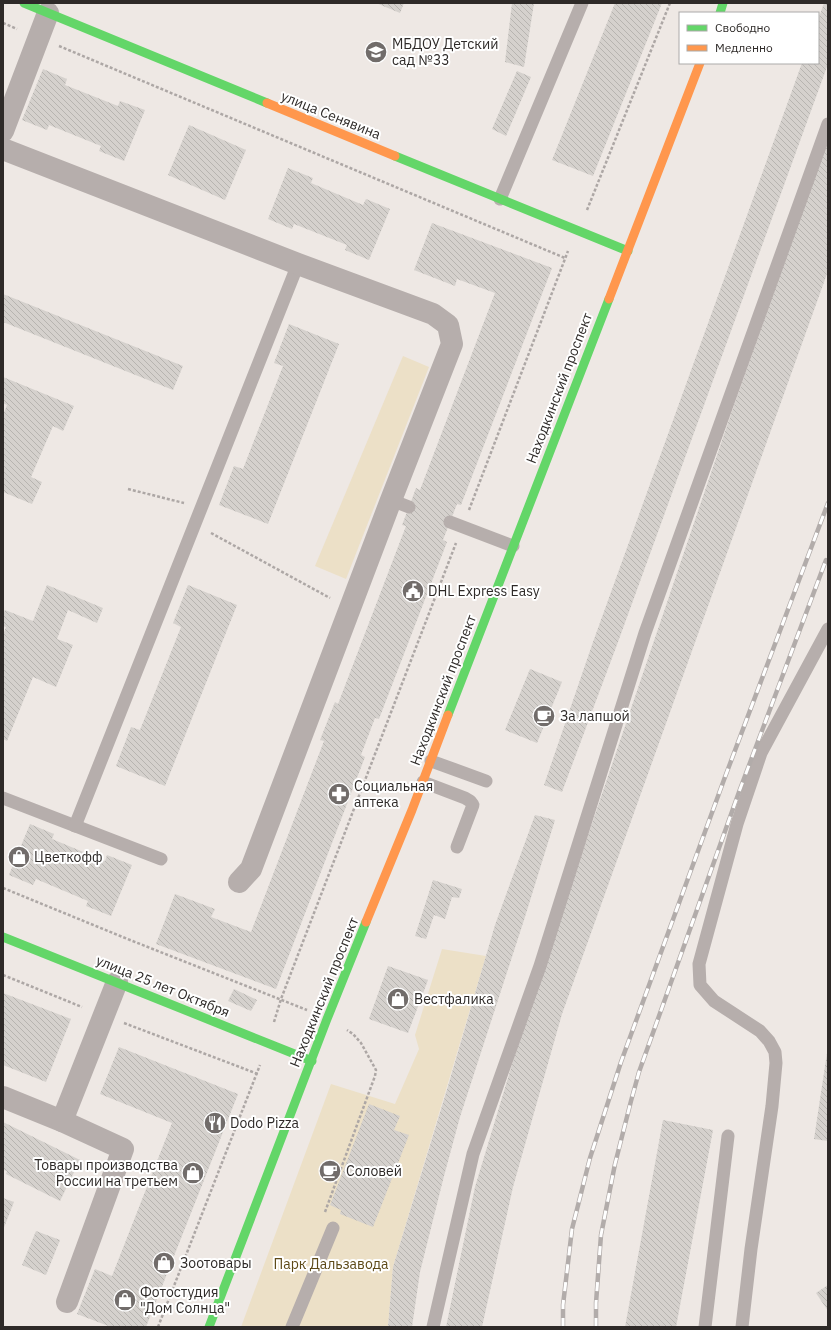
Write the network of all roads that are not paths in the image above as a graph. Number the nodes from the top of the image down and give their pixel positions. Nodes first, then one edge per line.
1 (24, 3) edge
2 (582, 3) edge
3 (48, 13) junction
4 (700, 64) edge
5 (828, 124) edge
6 (3, 131) edge
7 (3, 149) edge
8 (500, 199) junction
9 (628, 251) junction
10 (298, 264) junction
11 (450, 522) dead end
12 (513, 546) junction
13 (828, 629) edge
14 (431, 760) junction
15 (486, 781) dead end
16 (423, 782) junction
17 (3, 798) edge
18 (76, 826) junction
19 (457, 847) dead end
20 (161, 860) dead end
21 (239, 882) dead end
22 (3, 937) edge
23 (116, 982) junction
24 (312, 1061) junction
25 (3, 1097) edge
26 (62, 1121) junction
27 (728, 1136) dead end
28 (333, 1228) road end
29 (68, 1302) dead end
30 (209, 1327) edge
31 (292, 1327) edge
32 (433, 1327) edge
33 (705, 1327) edge
34 (742, 1327) edge

1 - 3 main road, улица Сенявина
2 - 8 lane
3 - 6 street
3 - 8 main road, улица Сенявина
4 - 9 main road, Находкинский проспект
5 - 32 lane
7 - 10 street
8 - 9 main road, улица Сенявина
9 - 12 main road, Находкинский проспект
10 - 18 lane
10 - 21 street
11 - 12 lane
12 - 14 main road, Находкинский проспект
13 - 34 lane
14 - 15 lane
14 - 16 main road, Находкинский проспект
16 - 19 lane
16 - 24 main road, Находкинский проспект
17 - 18 lane
18 - 20 lane
22 - 23 main road, улица 25 лет Октября
23 - 24 main road, улица 25 лет Октября
23 - 26 street
24 - 30 main road, Находкинский проспект
25 - 26 street
26 - 29 street
27 - 33 lane
28 - 31 lane

